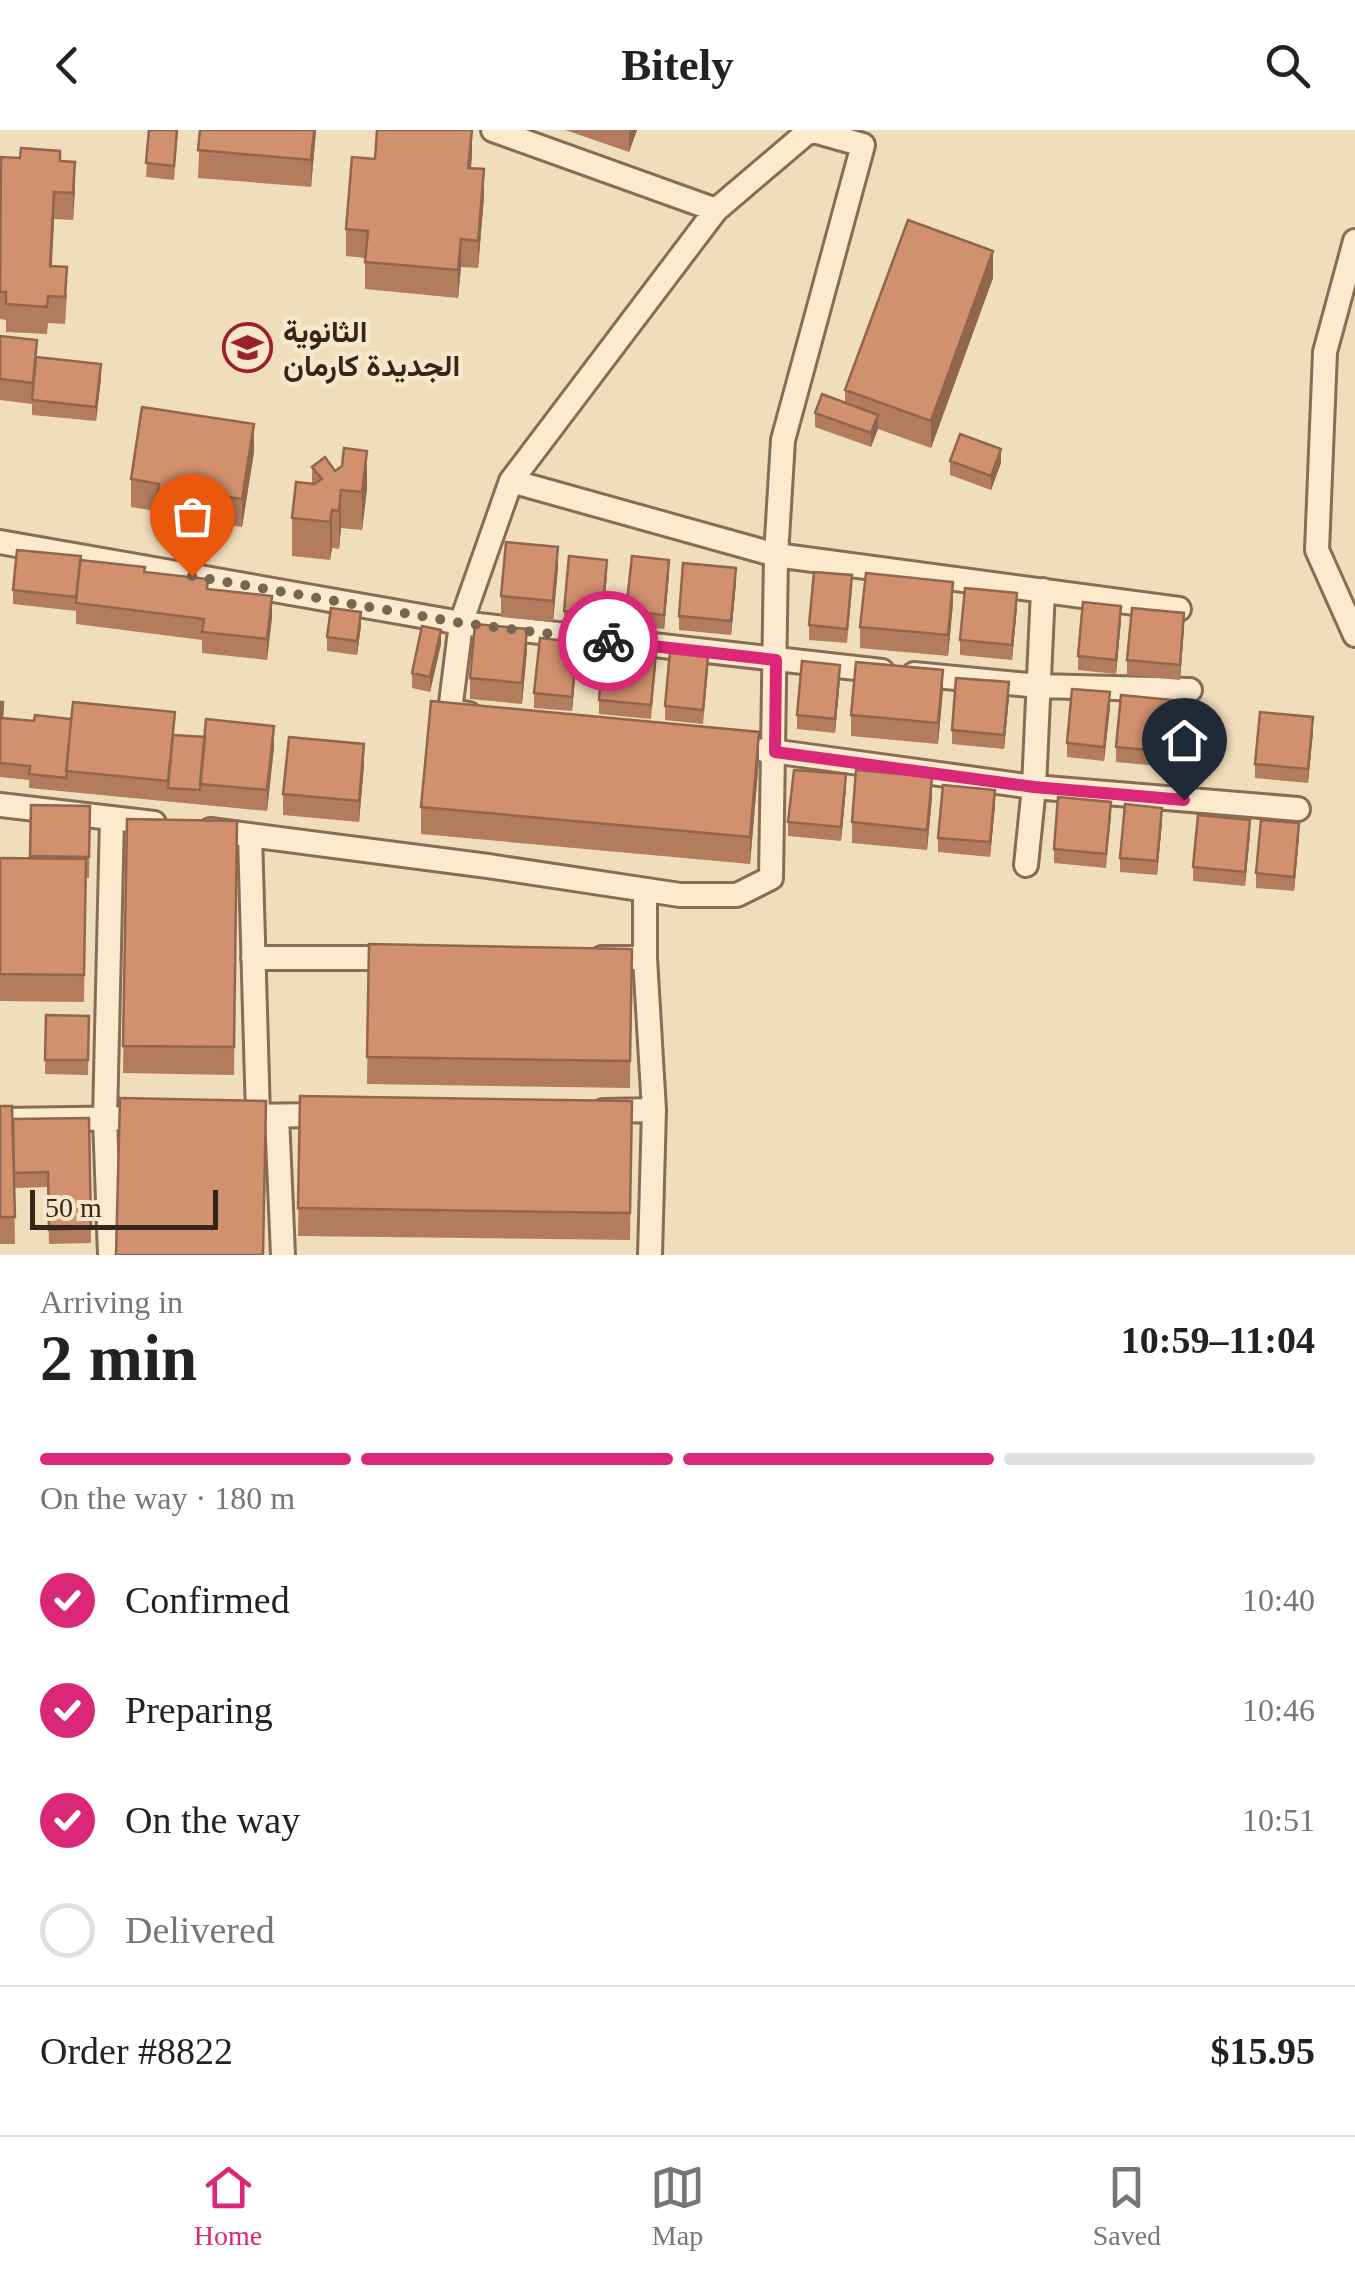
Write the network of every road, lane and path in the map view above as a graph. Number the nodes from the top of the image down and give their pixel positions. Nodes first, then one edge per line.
1 (492, 130) edge
2 (716, 210) junction
3 (1355, 241) edge
4 (511, 481) junction
5 (0, 542) edge
6 (776, 554) junction
7 (1044, 590) junction
8 (1179, 609) edge
9 (461, 623) junction
10 (1355, 634) edge
11 (776, 660) junction
12 (1039, 686) junction
13 (1190, 690) dead end
14 (486, 716) edge
15 (742, 746) edge
16 (775, 752) junction
17 (1034, 787) junction
18 (0, 805) edge
19 (1298, 809) dead end
20 (112, 818) junction
21 (250, 835) junction
22 (1026, 865) dead end
23 (645, 890) junction
24 (254, 958) junction
25 (430, 958) edge
26 (586, 958) edge
27 (645, 958) junction
28 (654, 1110) junction
29 (575, 1112) edge
30 (356, 1115) edge
31 (220, 1116) edge
32 (267, 1116) junction
33 (105, 1118) junction
34 (162, 1118) edge
35 (0, 1120) edge
36 (110, 1255) edge
37 (284, 1255) edge
38 (650, 1255) edge

1 - 2 street
2 - 4 street
2 - 6 street
3 - 10 street
4 - 6 street
4 - 9 street
5 - 9 street
6 - 7 street
6 - 11 street
7 - 8 street
7 - 12 street
9 - 11 street
9 - 14 street
11 - 12 street
11 - 16 street
12 - 13 street
12 - 17 street
15 - 16 street
16 - 17 street
16 - 23 street
17 - 19 street
17 - 22 street
18 - 20 street
20 - 21 street
20 - 33 street
21 - 23 street
21 - 24 street
23 - 27 street
24 - 25 street
24 - 32 street
26 - 27 street
27 - 28 street
28 - 29 street
28 - 38 street
30 - 32 street
31 - 32 street
32 - 37 street
33 - 34 street
33 - 35 street
33 - 36 street

